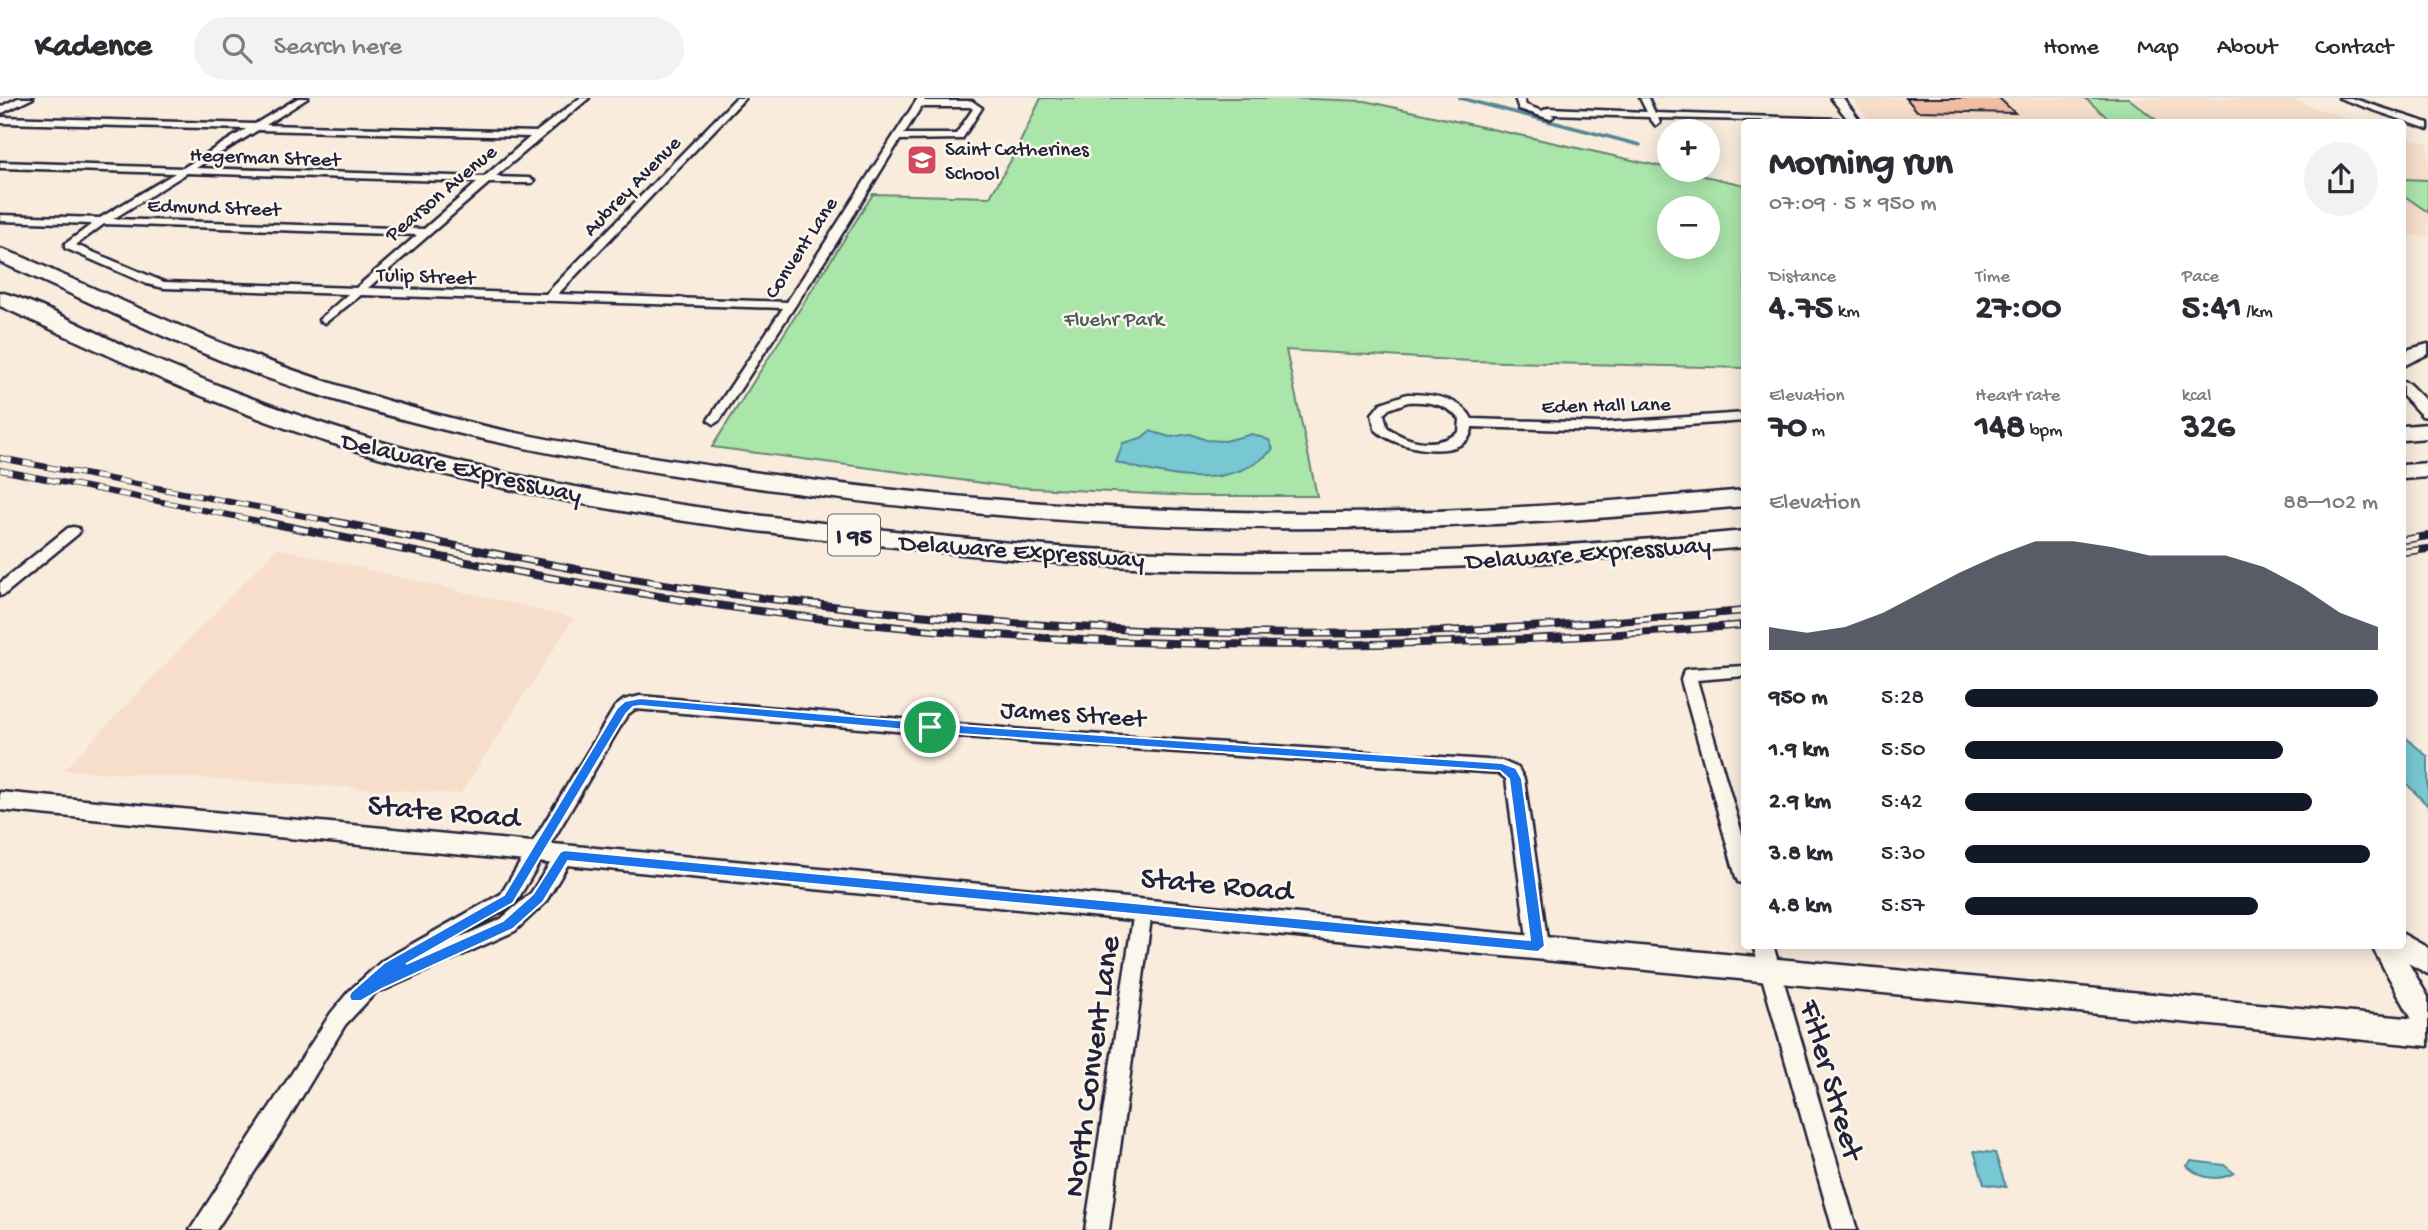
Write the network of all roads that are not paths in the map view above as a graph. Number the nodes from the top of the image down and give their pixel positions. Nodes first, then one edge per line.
1 (27, 98) edge
2 (304, 98) edge
3 (585, 98) edge
4 (741, 98) edge
5 (1518, 98) edge
6 (1644, 98) edge
7 (1837, 98) edge
8 (2343, 98) edge
9 (920, 101) edge
10 (0, 111) edge
11 (1654, 119) junction
12 (1854, 119) edge
13 (0, 120) edge
14 (1741, 120) edge
15 (2428, 126) edge
16 (256, 127) junction
17 (1741, 127) edge
18 (538, 135) junction
19 (898, 137) junction
20 (0, 165) edge
21 (184, 171) junction
22 (488, 180) junction
23 (529, 181) dead end
24 (0, 219) edge
25 (101, 222) junction
26 (427, 232) junction
27 (0, 256) edge
28 (355, 292) junction
29 (0, 298) edge
30 (548, 298) junction
31 (789, 305) junction
32 (0, 315) edge
33 (325, 320) dead end
34 (2428, 349) edge
35 (133, 357) junction
36 (2406, 358) edge
37 (2406, 390) edge
38 (2428, 412) edge
39 (1741, 416) edge
40 (714, 419) dead end
41 (1467, 423) junction
42 (2428, 430) edge
43 (2406, 433) edge
44 (2428, 470) edge
45 (2406, 472) edge
46 (1741, 498) edge
47 (73, 531) dead end
48 (1741, 539) edge
49 (0, 591) edge
50 (1741, 671) edge
51 (0, 801) edge
52 (537, 853) junction
53 (564, 856) junction
54 (1741, 863) edge
55 (1143, 911) junction
56 (1538, 946) junction
57 (2386, 949) edge
58 (2406, 949) edge
59 (1767, 958) edge
60 (2428, 962) edge
61 (356, 996) junction
62 (2428, 1022) edge
63 (2428, 1033) edge
64 (202, 1230) edge
65 (1097, 1230) edge
66 (1845, 1230) edge

1 - 10 street
2 - 16 street
3 - 18 street, Pearson Avenue
4 - 30 street, Aubrey Avenue
5 - 11 street
6 - 11 street
7 - 12 street
8 - 15 street
9 - 19 street, Convent Lane
9 - 19 street
11 - 14 street
11 - 17 street
13 - 16 street
16 - 18 street
16 - 21 street
18 - 22 street, Pearson Avenue
19 - 31 street, Convent Lane
20 - 21 street, Hegerman Street
21 - 22 street, Hegerman Street
21 - 25 street
22 - 23 street, Hegerman Street
22 - 26 street, Pearson Avenue
24 - 25 street, Edmund Street
25 - 26 street, Edmund Street
25 - 28 street, Tulip Street
26 - 28 street, Pearson Avenue
27 - 46 highway, Delaware Expressway / I 95
28 - 30 street, Tulip Street
28 - 33 street, Pearson Avenue
29 - 35 highway, Delaware Expressway / I 95
30 - 31 street, Tulip Street
31 - 40 street, Convent Lane
32 - 35 highway
34 - 36 street
35 - 48 highway, Delaware Expressway / I 95
37 - 38 street
39 - 41 street, Eden Hall Lane
41 - 41 street
42 - 43 highway
44 - 45 highway
47 - 49 street
50 - 54 street
51 - 52 main road, State Road
52 - 53 main road, State Road
52 - 56 street, James Street
52 - 61 street
53 - 55 main road, State Road
53 - 61 street
55 - 56 main road, State Road
55 - 65 street, North Convent Lane
56 - 59 main road, State Road
57 - 62 street
58 - 60 main road
59 - 63 main road, State Road
59 - 66 street, Fitler Street
61 - 64 street

